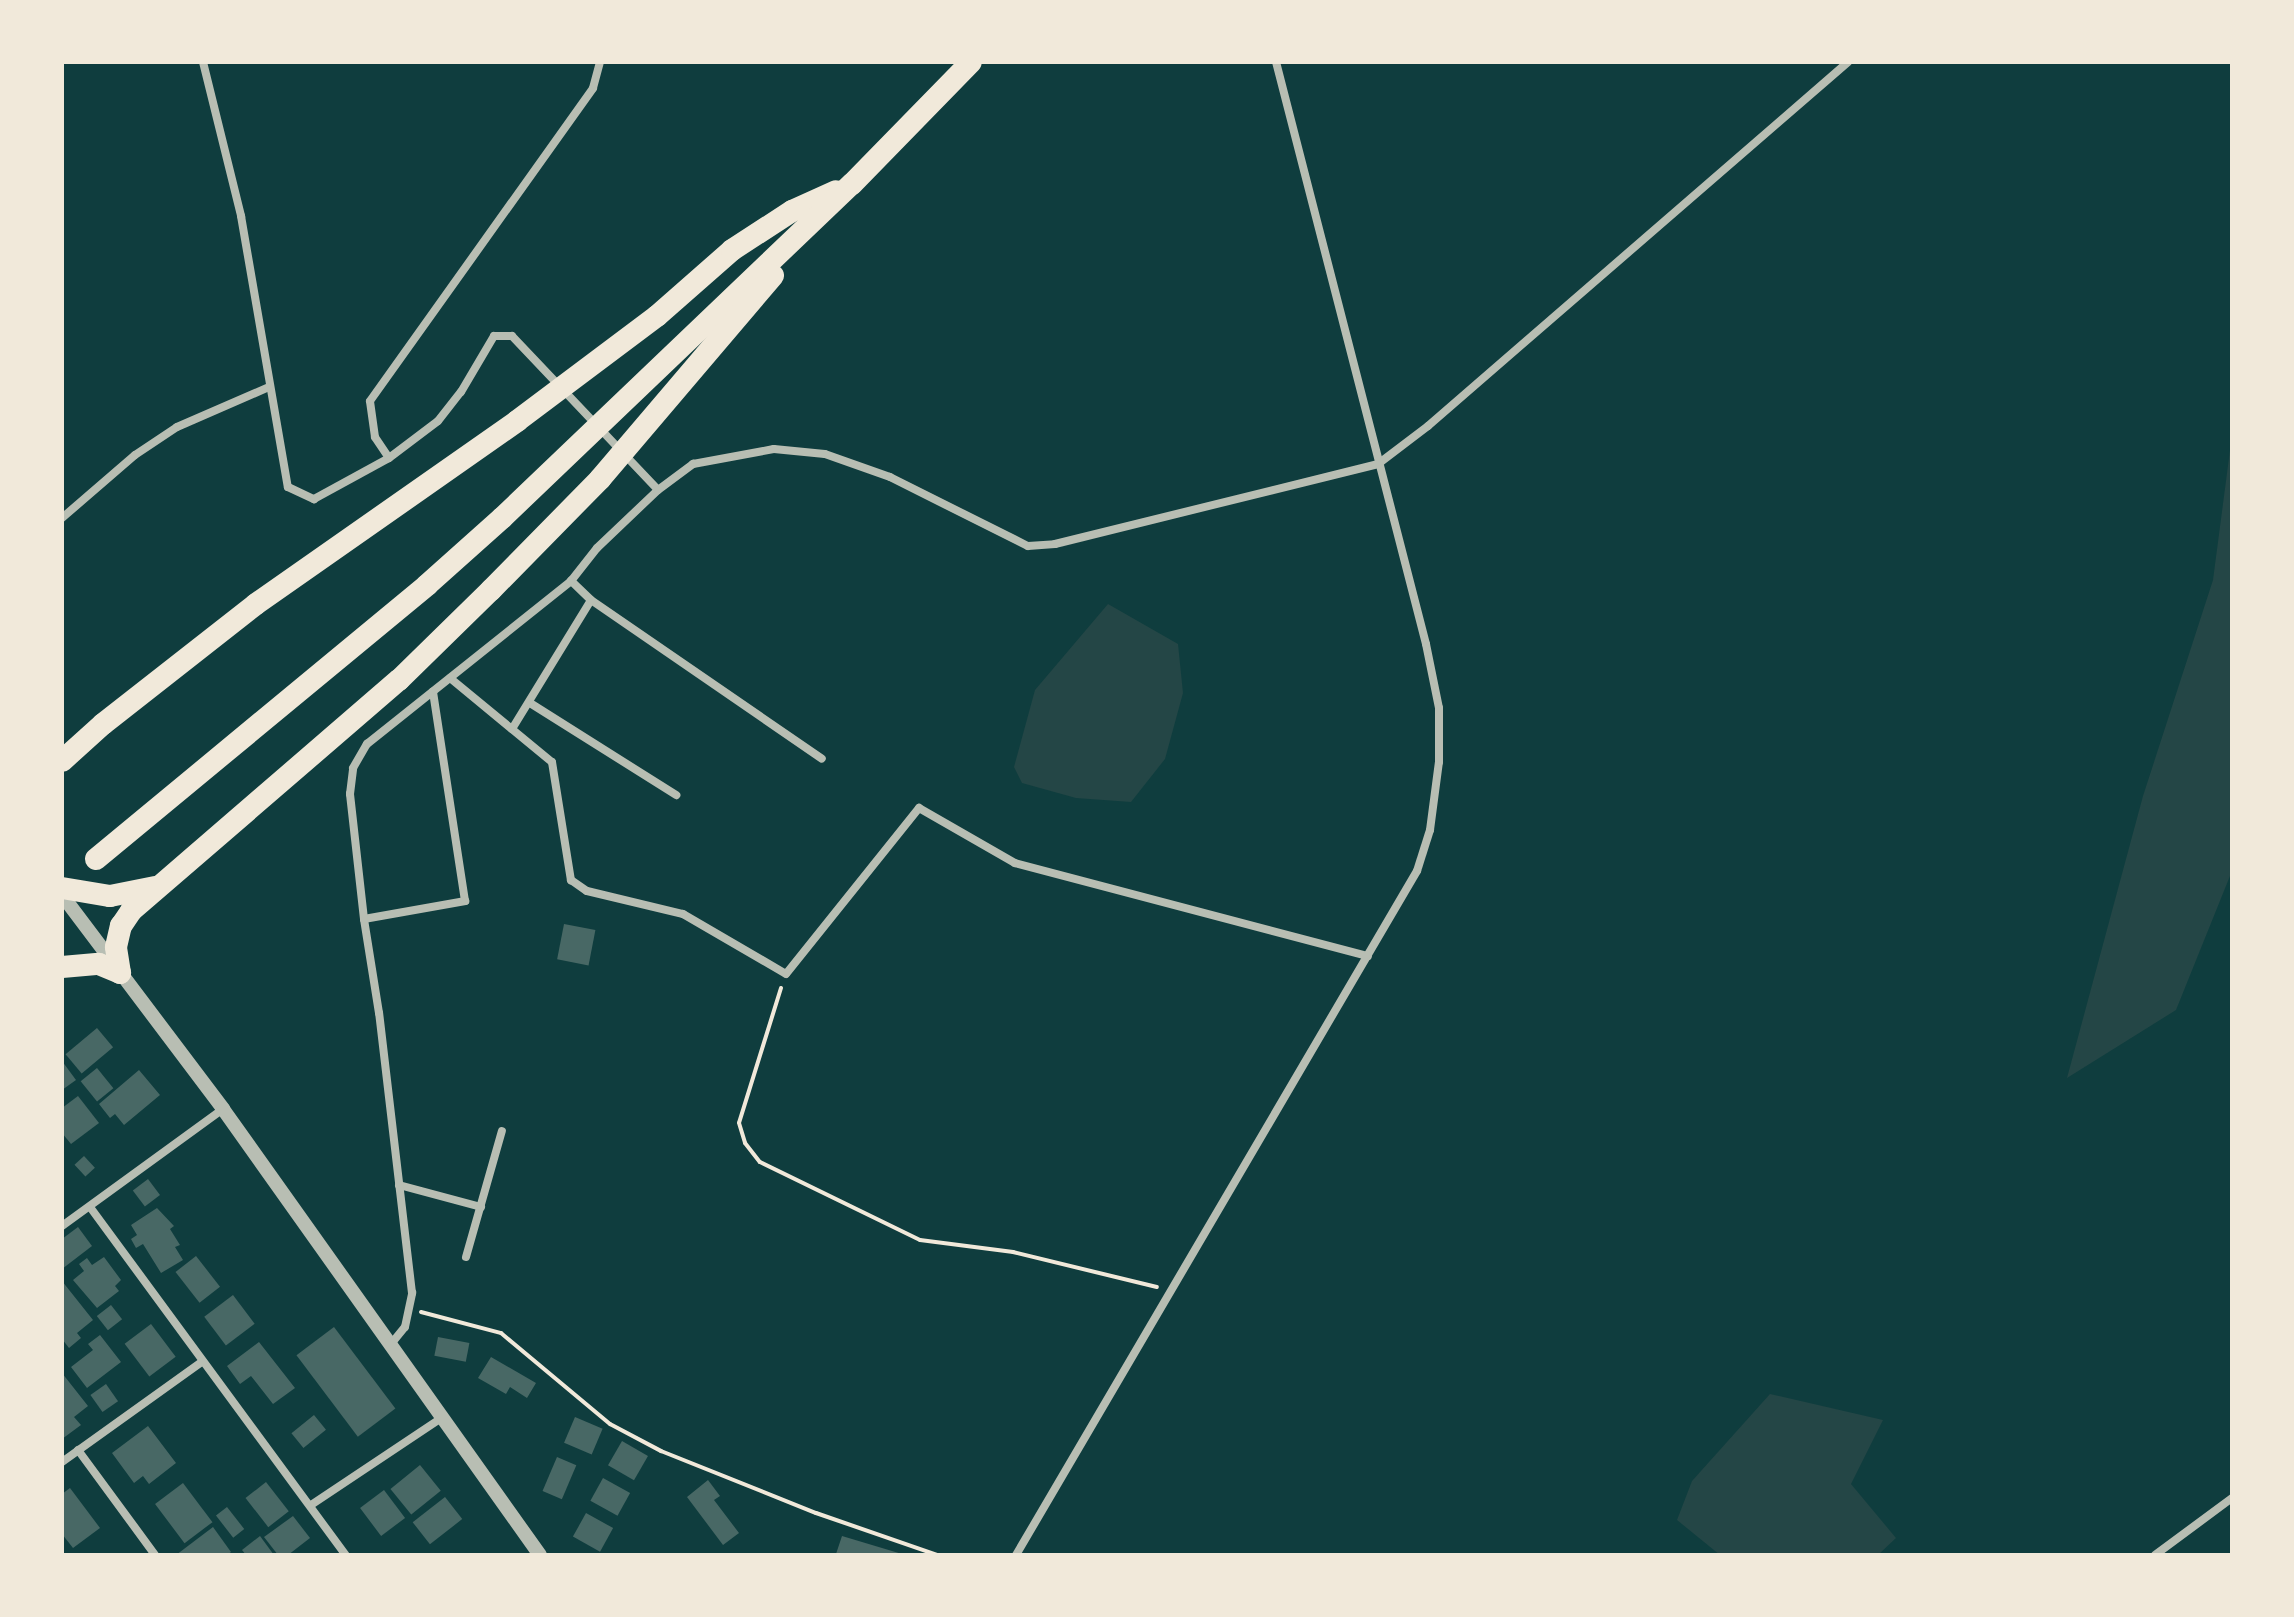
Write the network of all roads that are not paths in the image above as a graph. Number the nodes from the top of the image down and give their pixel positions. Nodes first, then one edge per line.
1 (203, 62) edge
2 (600, 62) edge
3 (971, 62) edge
4 (1276, 62) edge
5 (1848, 62) edge
6 (852, 184) junction
7 (269, 387) junction
8 (389, 458) junction
9 (1378, 464) junction
10 (658, 490) junction
11 (62, 518) edge
12 (571, 581) junction
13 (591, 600) junction
14 (450, 678) junction
15 (433, 691) junction
16 (530, 703) junction
17 (512, 729) junction
18 (822, 759) dead end
19 (62, 761) edge
20 (676, 795) dead end
21 (96, 859) dead end
22 (156, 886) junction
23 (62, 888) edge
24 (62, 895) edge
25 (364, 919) junction
26 (1368, 956) junction
27 (62, 967) edge
28 (120, 973) junction
29 (223, 1109) junction
30 (502, 1131) dead end
31 (399, 1185) junction
32 (90, 1207) junction
33 (481, 1207) junction
34 (62, 1226) edge
35 (466, 1257) dead end
36 (391, 1344) junction
37 (203, 1361) junction
38 (443, 1417) junction
39 (78, 1450) junction
40 (62, 1462) edge
41 (2232, 1498) edge
42 (311, 1505) junction
43 (155, 1555) edge
44 (346, 1555) edge
45 (540, 1555) edge
46 (1016, 1555) edge
47 (2155, 1555) edge

1 - 7 street
2 - 8 street
3 - 6 highway
4 - 9 street
5 - 9 street
6 - 19 highway
6 - 21 highway
6 - 22 highway
7 - 8 street
7 - 11 street
8 - 10 street
9 - 10 street
9 - 26 street
10 - 12 street
12 - 13 street
12 - 14 street
13 - 16 street
13 - 18 street
14 - 15 street
14 - 17 street
15 - 25 street
15 - 25 street
16 - 17 street
16 - 20 street
17 - 26 street
22 - 23 highway
22 - 28 highway
24 - 28 street
25 - 31 street
26 - 46 street
27 - 28 highway
28 - 29 street
29 - 32 street
29 - 36 street
30 - 33 street
31 - 33 street
31 - 36 street
32 - 34 street
32 - 37 street
33 - 35 street
36 - 38 street
37 - 39 street
37 - 42 street
38 - 42 street
38 - 45 street
39 - 40 street
39 - 43 street
41 - 47 street
42 - 44 street

